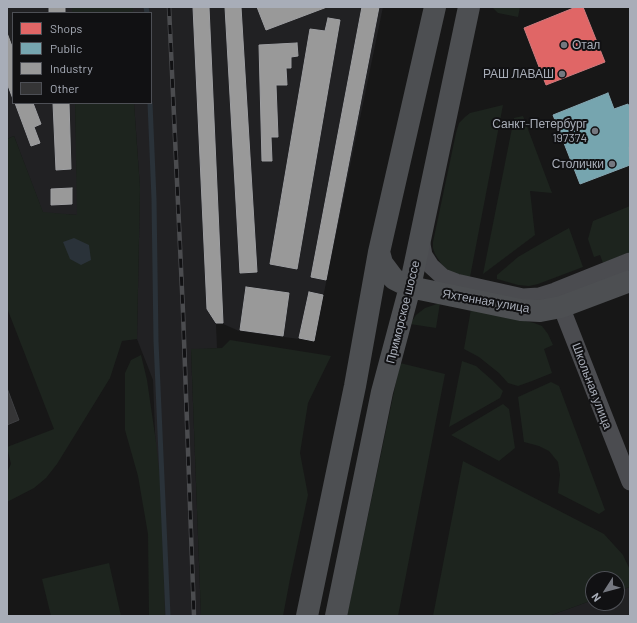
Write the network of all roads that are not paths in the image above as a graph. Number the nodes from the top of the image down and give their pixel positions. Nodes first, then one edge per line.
1 (435, 7) edge
2 (469, 7) edge
3 (421, 238) junction
4 (380, 252) junction
5 (630, 261) edge
6 (630, 281) edge
7 (410, 287) junction
8 (558, 299) junction
9 (630, 482) edge
10 (307, 616) edge
11 (336, 616) edge

1 - 4 main road
2 - 3 main road, Приморское шоссе
3 - 7 main road, Приморское шоссе
3 - 8 street, Яхтенная улица
4 - 7 main road, Яхтенная улица
4 - 10 main road
5 - 8 street, Яхтенная улица
6 - 8 main road, Яхтенная улица
7 - 8 main road, Яхтенная улица
7 - 11 main road, Приморское шоссе
8 - 9 street, Школьная улица

